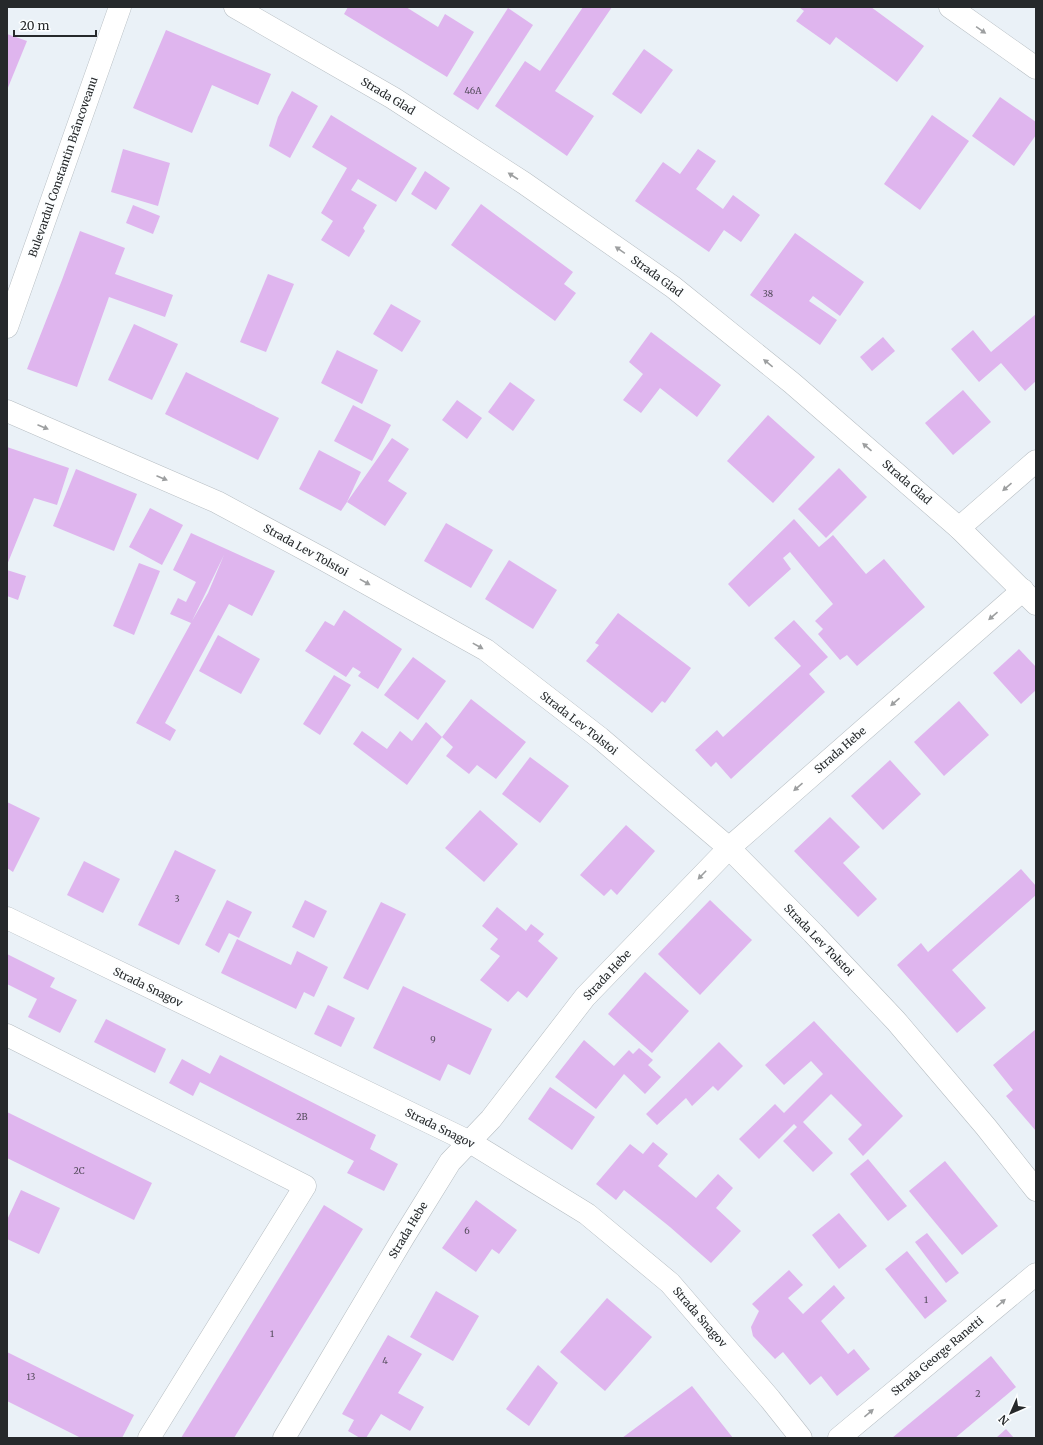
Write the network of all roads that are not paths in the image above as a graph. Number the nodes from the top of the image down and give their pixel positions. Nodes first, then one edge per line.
1 (120, 7) edge
2 (234, 7) edge
3 (950, 7) edge
4 (1036, 68) edge
5 (7, 327) edge
6 (7, 411) edge
7 (1036, 461) edge
8 (959, 528) junction
9 (1029, 597) edge
10 (729, 848) junction
11 (7, 918) edge
12 (7, 1035) edge
13 (470, 1142) junction
14 (1036, 1190) edge
15 (1036, 1274) edge
16 (150, 1438) edge
17 (284, 1438) edge
18 (801, 1438) edge
19 (839, 1438) edge

1 - 5 street, Bulevardul Constantin Brâncoveanu
8 -> 2 street, Strada Glad
3 -> 4 street
6 -> 10 street, Strada Lev Tolstoi
7 -> 8 street
8 - 9 street, Strada Glad
9 -> 10 street, Strada Hebe
10 -> 13 street, Strada Hebe
10 - 14 street, Strada Lev Tolstoi
11 - 13 street, Strada Snagov
12 - 16 street
13 - 17 street, Strada Hebe
13 - 18 street, Strada Snagov
19 -> 15 street, Strada George Ranetti

